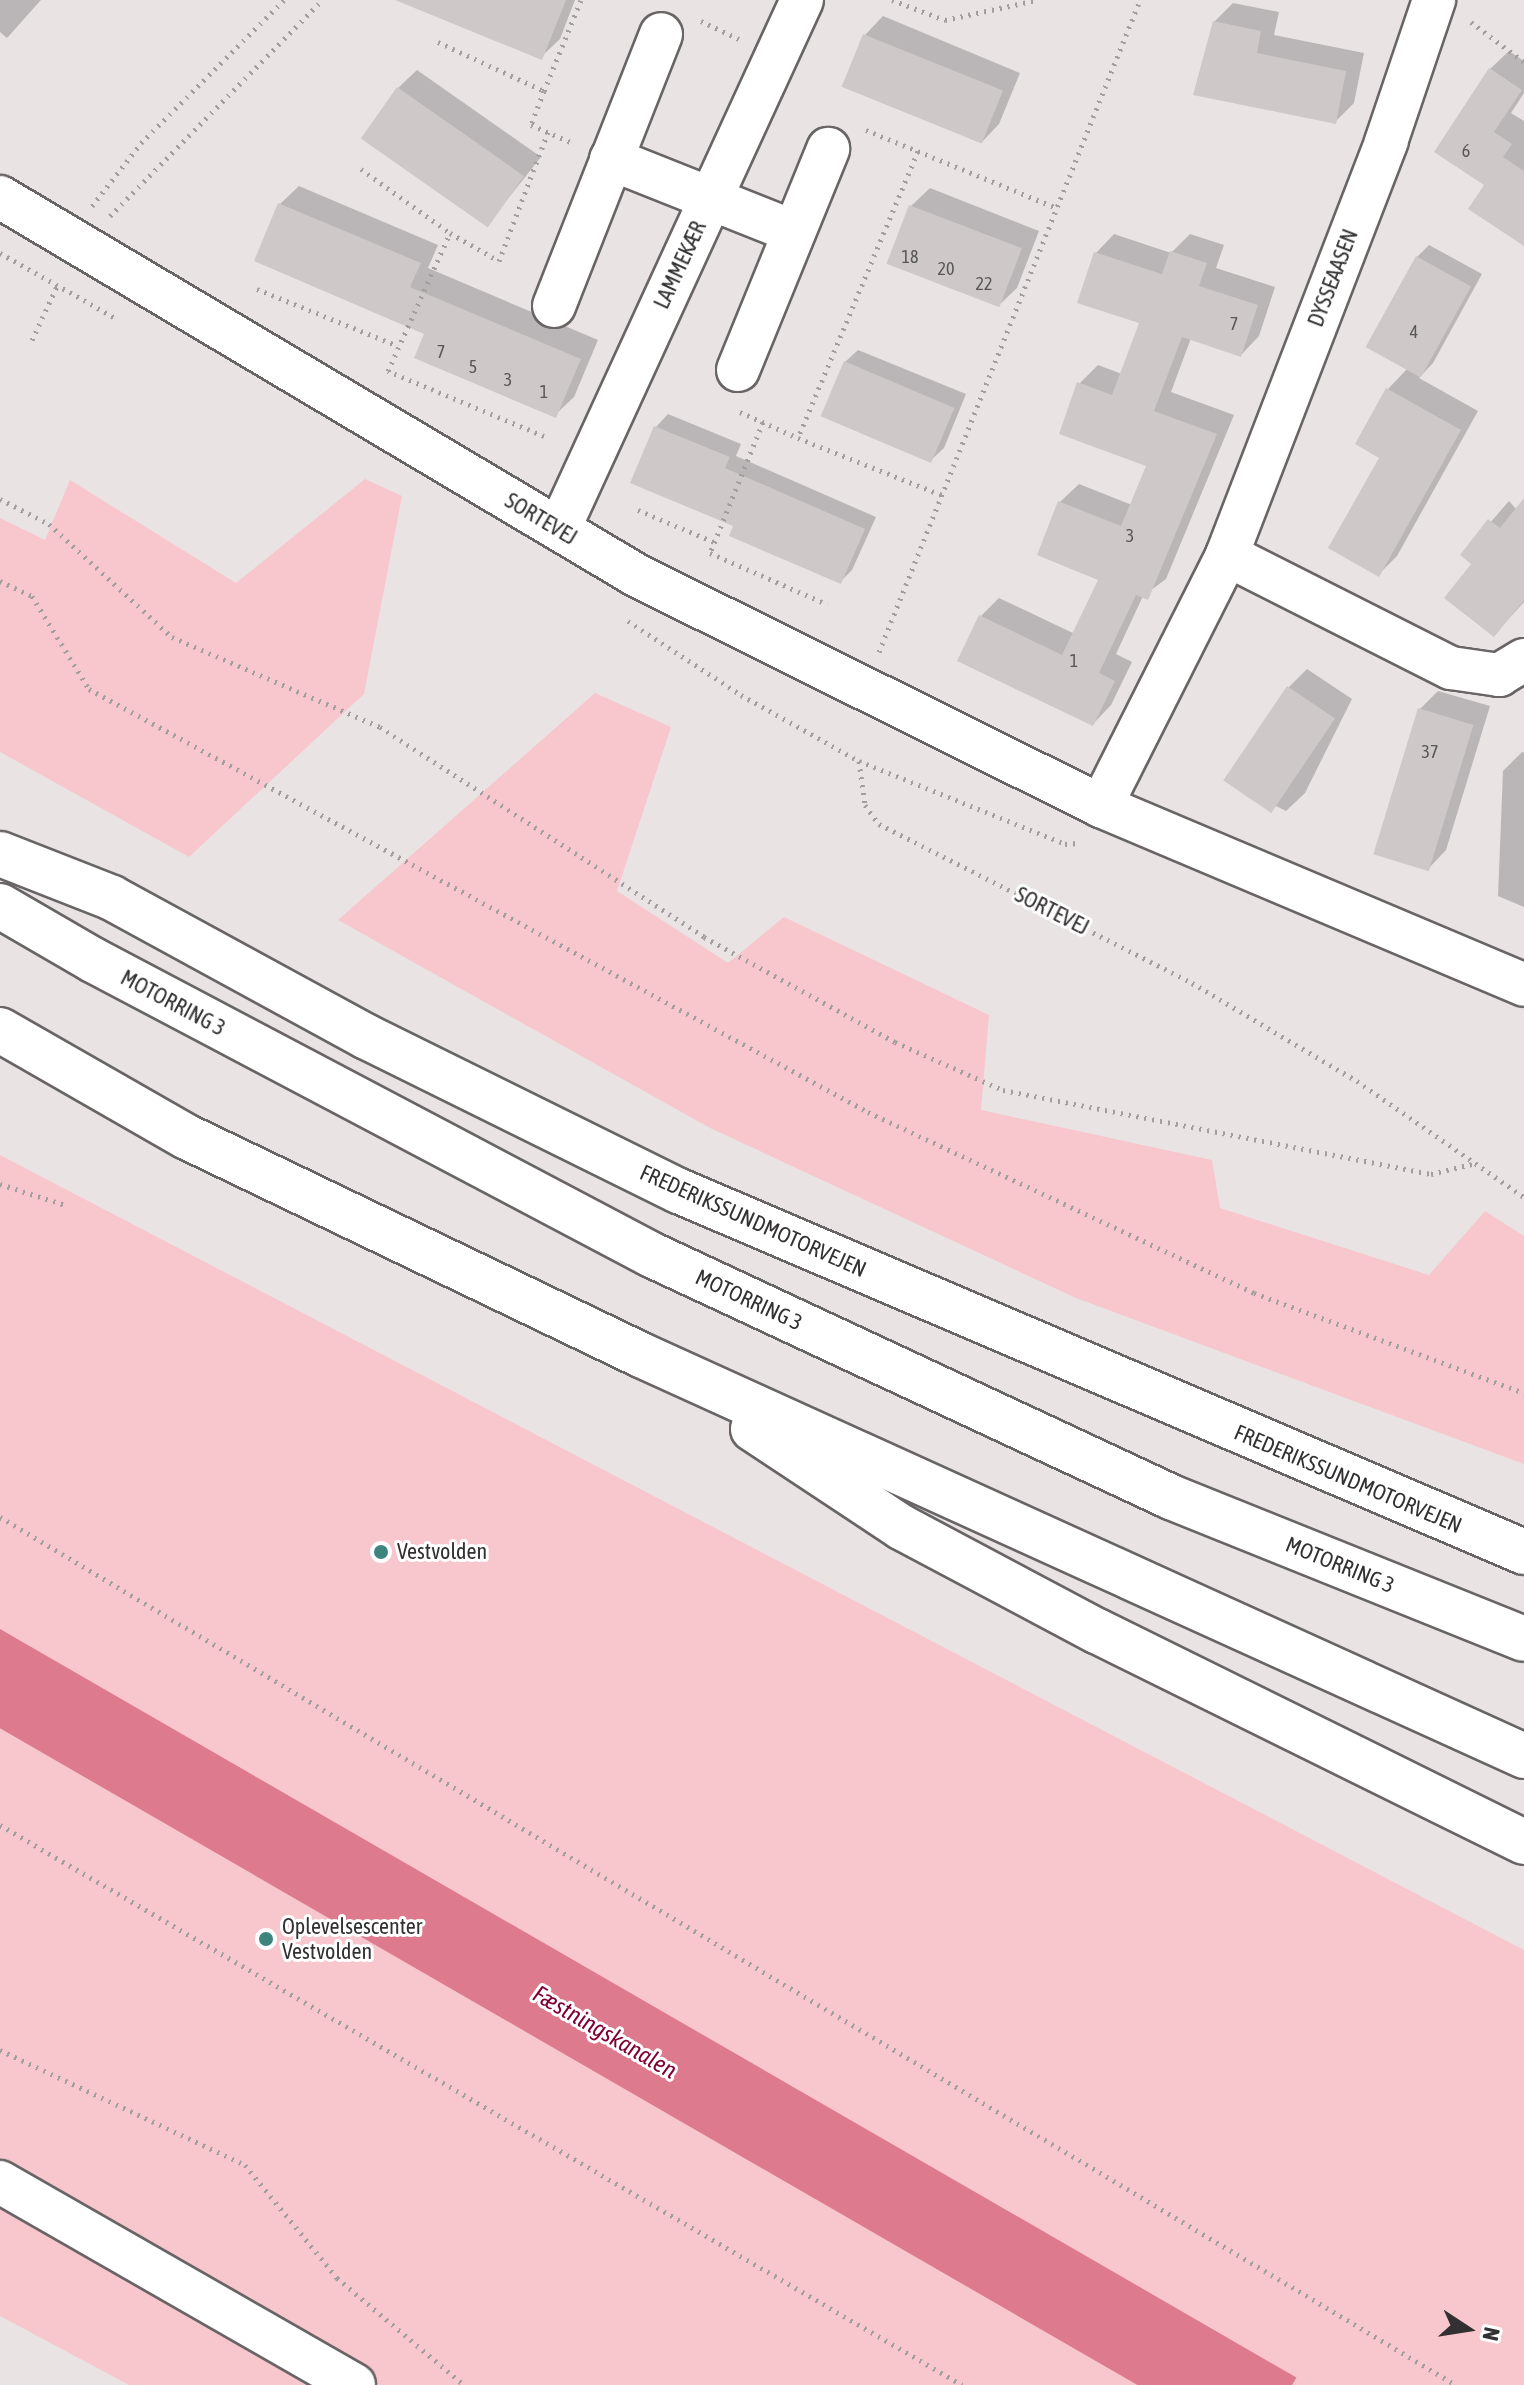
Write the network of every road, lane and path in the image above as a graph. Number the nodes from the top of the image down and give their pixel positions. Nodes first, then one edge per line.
1 (284, 0) edge
2 (322, 0) edge
3 (581, 0) edge
4 (802, 0) edge
5 (892, 0) edge
6 (1037, 0) edge
7 (1140, 0) edge
8 (1023, 2) edge
9 (1449, 9) edge
10 (678, 26) joint
11 (438, 42) dead end
12 (776, 56) junction
13 (1524, 62) edge
14 (544, 91) junction
15 (548, 132) junction
16 (845, 138) joint
17 (918, 151) junction
18 (611, 159) junction
19 (361, 169) dead end
20 (0, 197) edge
21 (711, 199) junction
22 (1057, 208) junction
23 (794, 232) junction
24 (450, 233) junction
25 (78, 244) junction
26 (47, 280) dead end
27 (257, 289) dead end
28 (554, 306) dead end
29 (32, 340) dead end
30 (398, 346) junction
31 (738, 370) dead end
32 (763, 422) dead end
33 (544, 436) dead end
34 (942, 495) junction
35 (0, 499) edge
36 (638, 510) dead end
37 (559, 529) junction
38 (714, 542) junction
39 (1227, 555) junction
40 (0, 581) edge
41 (827, 604) dead end
42 (1524, 660) edge
43 (866, 686) junction
44 (1101, 806) junction
45 (0, 854) edge
46 (0, 906) edge
47 (1524, 985) edge
48 (0, 1030) edge
49 (1476, 1163) junction
50 (0, 1184) edge
51 (1524, 1197) edge
52 (65, 1205) dead end
53 (641, 1355) junction
54 (1524, 1393) edge
55 (0, 1517) edge
56 (1524, 1552) edge
57 (1524, 1639) edge
58 (1524, 1756) edge
59 (0, 1825) edge
60 (1524, 1842) edge
61 (0, 2050) edge
62 (0, 2182) edge
63 (354, 2385) edge
64 (464, 2385) edge
65 (962, 2385) edge
66 (1456, 2385) edge

1 - 25 path
2 - 25 path
3 - 14 path
4 - 12 street, LAMMEKÆR
5 - 8 path
6 - 8 path
7 - 22 path
9 - 13 path
9 - 39 street, DYSSEAASEN
10 - 12 path
10 - 18 street
11 - 14 path
12 - 21 street, LAMMEKÆR
14 - 15 path
15 - 18 path
15 - 24 path
16 - 17 path
16 - 23 street
17 - 22 path
17 - 34 path
18 - 21 street
18 - 28 street
19 - 24 path
20 - 25 street, SORTEVEJ
21 - 23 street
21 - 37 street, LAMMEKÆR
22 - 34 path
23 - 31 street
24 - 30 path
25 - 26 path
25 - 29 path
25 - 37 street, SORTEVEJ
27 - 30 path
30 - 33 path
32 - 38 path
34 - 43 path
35 - 49 path
36 - 38 path
37 - 43 street, SORTEVEJ
38 - 41 path
39 - 42 street
39 - 44 street, DYSSEAASEN
40 - 54 path
43 - 44 street, SORTEVEJ
44 - 47 street, SORTEVEJ
44 - 49 path, SORTEVEJ
45 - 56 highway, FREDERIKSSUNDMOTORVEJEN
46 - 57 highway, MOTORRING 3
48 - 53 highway
49 - 51 path
50 - 52 path
53 - 58 highway
53 - 60 highway
55 - 66 path
59 - 65 path
61 - 64 path
62 - 63 street

